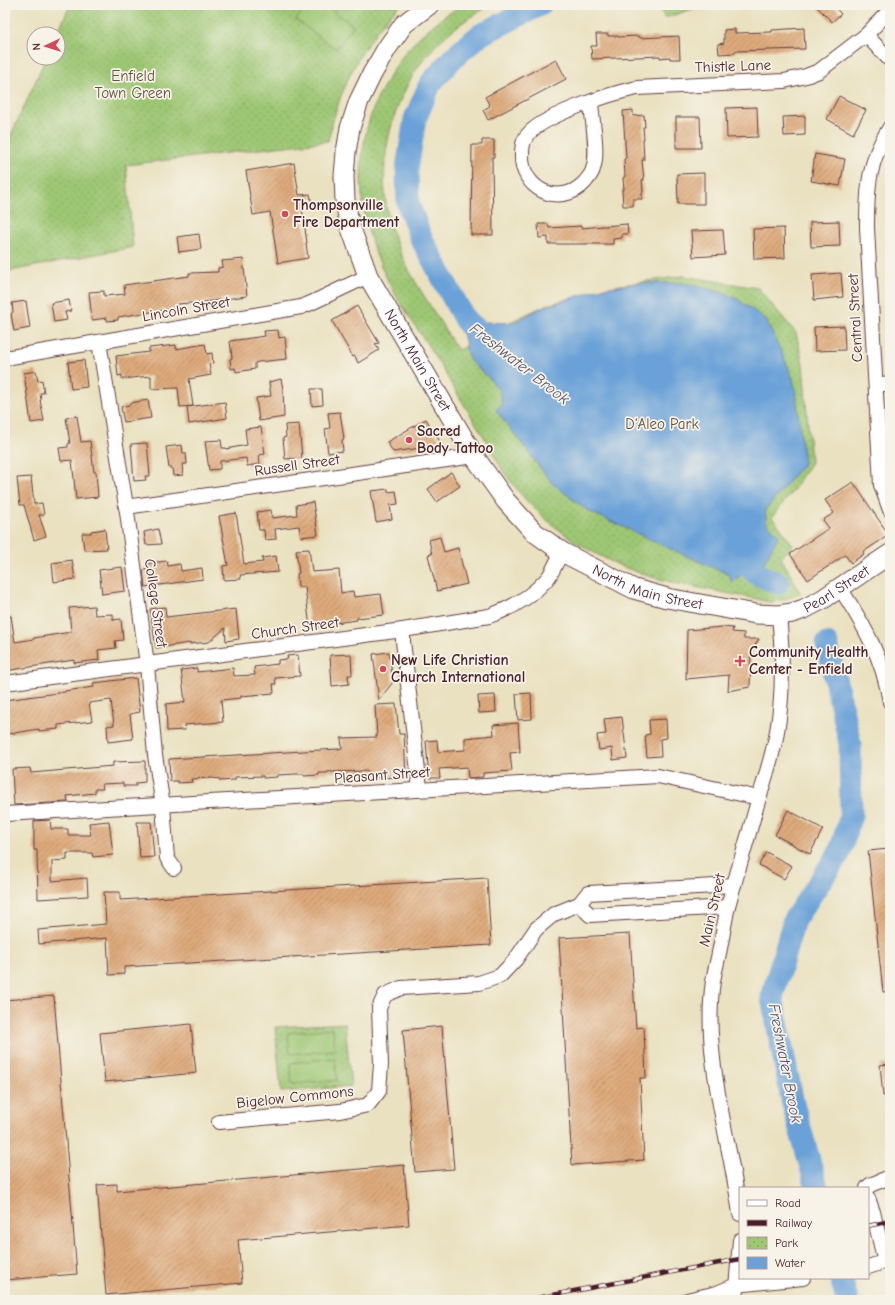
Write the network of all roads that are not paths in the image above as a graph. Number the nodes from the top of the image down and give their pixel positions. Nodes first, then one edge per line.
1 (429, 5) edge
2 (890, 10) edge
3 (866, 35) junction
4 (890, 60) edge
5 (590, 102) junction
6 (890, 127) edge
7 (368, 276) junction
8 (100, 342) junction
9 (5, 358) edge
10 (883, 384) edge
11 (474, 456) junction
12 (126, 507) junction
13 (890, 510) edge
14 (562, 552) junction
15 (890, 554) edge
16 (840, 588) junction
17 (779, 615) junction
18 (403, 630) junction
19 (147, 665) junction
20 (5, 683) edge
21 (890, 702) edge
22 (420, 789) junction
23 (759, 798) junction
24 (163, 806) junction
25 (5, 814) edge
26 (174, 868) dead end
27 (734, 886) junction
28 (579, 904) junction
29 (728, 907) junction
30 (219, 1122) dead end
31 (890, 1177) edge
32 (868, 1187) edge
33 (869, 1201) edge
34 (739, 1206) edge
35 (739, 1251) edge
36 (888, 1261) edge
37 (869, 1267) edge
38 (793, 1279) edge
39 (736, 1285) junction
40 (687, 1300) edge
41 (735, 1300) edge

1 - 7 street, North Main Street
2 - 3 street, Thistle Lane
3 - 4 street
3 - 5 street, Thistle Lane
5 - 5 street, Thistle Lane
6 - 10 street, Central Street
7 - 8 street, Lincoln Street
7 - 11 street, North Main Street
8 - 9 street, Lincoln Street
8 - 12 street, College Street
10 - 13 street, Central Street
11 - 12 street, Russell Street
11 - 14 street, North Main Street
12 - 19 street, College Street
14 - 17 street, North Main Street
14 - 18 street, Church Street
15 - 16 street, Pearl Street
16 - 17 street, Pearl Street
16 - 21 street
17 - 23 street, Main Street
18 - 19 street, Church Street
18 - 22 street
19 - 20 street, Church Street
19 - 24 street, College Street
22 - 23 street, Pleasant Street
22 - 24 street, Pleasant Street
23 - 27 street, Main Street
24 - 25 street, Pleasant Street
24 - 26 street, College Street
27 - 28 street, Bigelow Commons
27 - 29 street, Main Street
28 - 29 street
28 - 30 street, Bigelow Commons
29 - 34 street, Main Street
31 - 32 street
33 - 36 street
35 - 39 street
36 - 37 street
38 - 39 street
39 - 40 street
39 - 41 street

